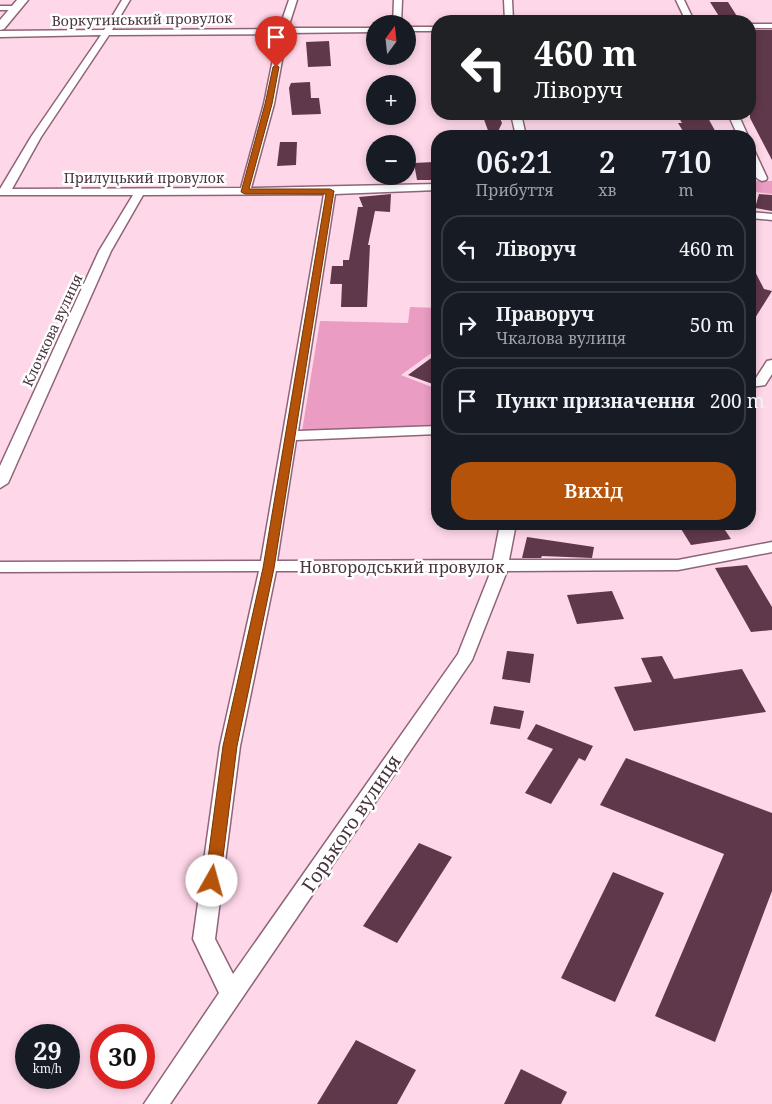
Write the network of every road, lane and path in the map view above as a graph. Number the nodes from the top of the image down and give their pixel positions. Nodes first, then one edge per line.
1 (126, 0) edge
2 (293, 0) edge
3 (398, 0) edge
4 (508, 0) edge
5 (680, 0) edge
6 (20, 4) edge
7 (0, 8) edge
8 (397, 15) edge
9 (509, 15) edge
10 (687, 15) edge
11 (0, 26) edge
12 (756, 26) edge
13 (772, 26) edge
14 (416, 29) edge
15 (431, 29) edge
16 (282, 30) junction
17 (366, 30) edge
18 (106, 33) junction
19 (0, 34) edge
20 (756, 161) edge
21 (767, 178) edge
22 (431, 187) edge
23 (330, 191) junction
24 (3, 192) edge
25 (245, 192) junction
26 (138, 193) junction
27 (756, 216) edge
28 (772, 217) edge
29 (772, 364) edge
30 (756, 382) edge
31 (431, 430) edge
32 (291, 436) junction
33 (0, 483) edge
34 (507, 530) edge
35 (772, 547) edge
36 (0, 567) edge
37 (500, 567) junction
38 (268, 568) junction
39 (232, 995) junction
40 (156, 1104) edge

1 - 18 street
2 - 16 street
3 - 8 street
4 - 9 street
5 - 10 street
6 - 7 street
6 - 11 main road
12 - 13 street
14 - 15 street
16 - 17 street, Воркутинський провулок
16 - 18 street, Воркутинський провулок
16 - 25 street
18 - 19 street, Воркутинський провулок
18 - 24 street
20 - 21 street
22 - 23 street, Прилуцький провулок
23 - 25 street, Прилуцький провулок
23 - 32 street
24 - 26 street, Прилуцький провулок
25 - 26 street, Прилуцький провулок
26 - 33 street, Клочкова вулиця
27 - 28 street
29 - 30 street
31 - 32 street
32 - 38 street
34 - 37 street, Горького вулиця
35 - 37 street, Новгородський провулок
36 - 38 street, Новгородський провулок
37 - 38 street, Новгородський провулок
37 - 39 street, Горького вулиця
38 - 39 street
39 - 40 street, Горького вулиця

